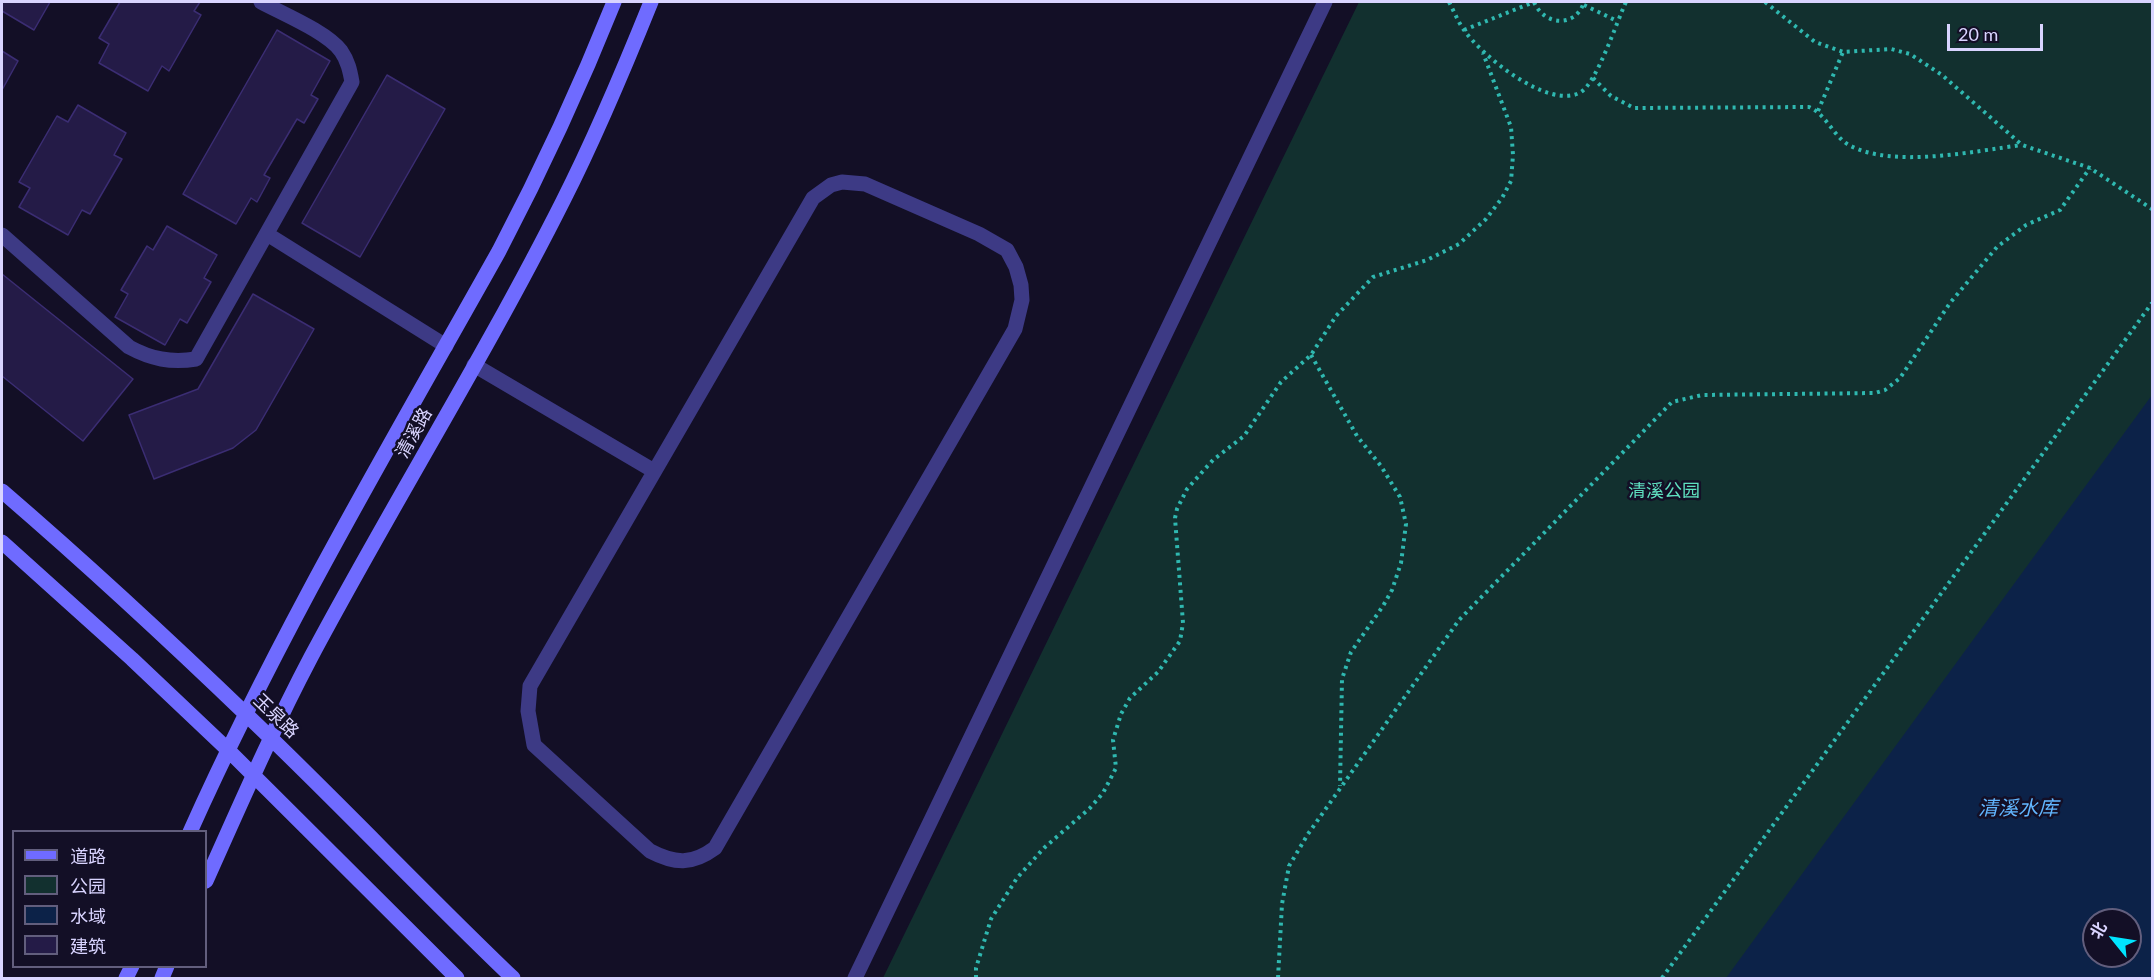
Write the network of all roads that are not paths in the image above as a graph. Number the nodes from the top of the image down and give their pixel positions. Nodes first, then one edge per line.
1 (261, 2) edge
2 (614, 2) edge
3 (651, 2) edge
4 (1325, 2) edge
5 (267, 234) junction
6 (2, 235) edge
7 (446, 346) junction
8 (474, 365) junction
9 (654, 471) junction
10 (2, 491) edge
11 (2, 542) edge
12 (245, 713) junction
13 (271, 738) junction
14 (228, 750) junction
15 (253, 775) junction
16 (190, 830) edge
17 (207, 878) edge
18 (457, 978) edge
19 (513, 978) edge
20 (855, 978) edge

1 - 5 street
2 - 7 street, 清溪路
3 - 8 street, 清溪路
4 - 20 street
5 - 6 street
5 - 7 street
7 - 12 street, 清溪路
8 - 9 street
8 - 13 street, 清溪路
9 - 9 street
10 - 12 street, 玉泉路
11 - 14 street
12 - 13 street, 玉泉路
12 - 14 street, 清溪路
13 - 15 street, 清溪路
13 - 19 street, 玉泉路
14 - 15 street
14 - 16 street, 清溪路
15 - 17 street, 清溪路
15 - 18 street

